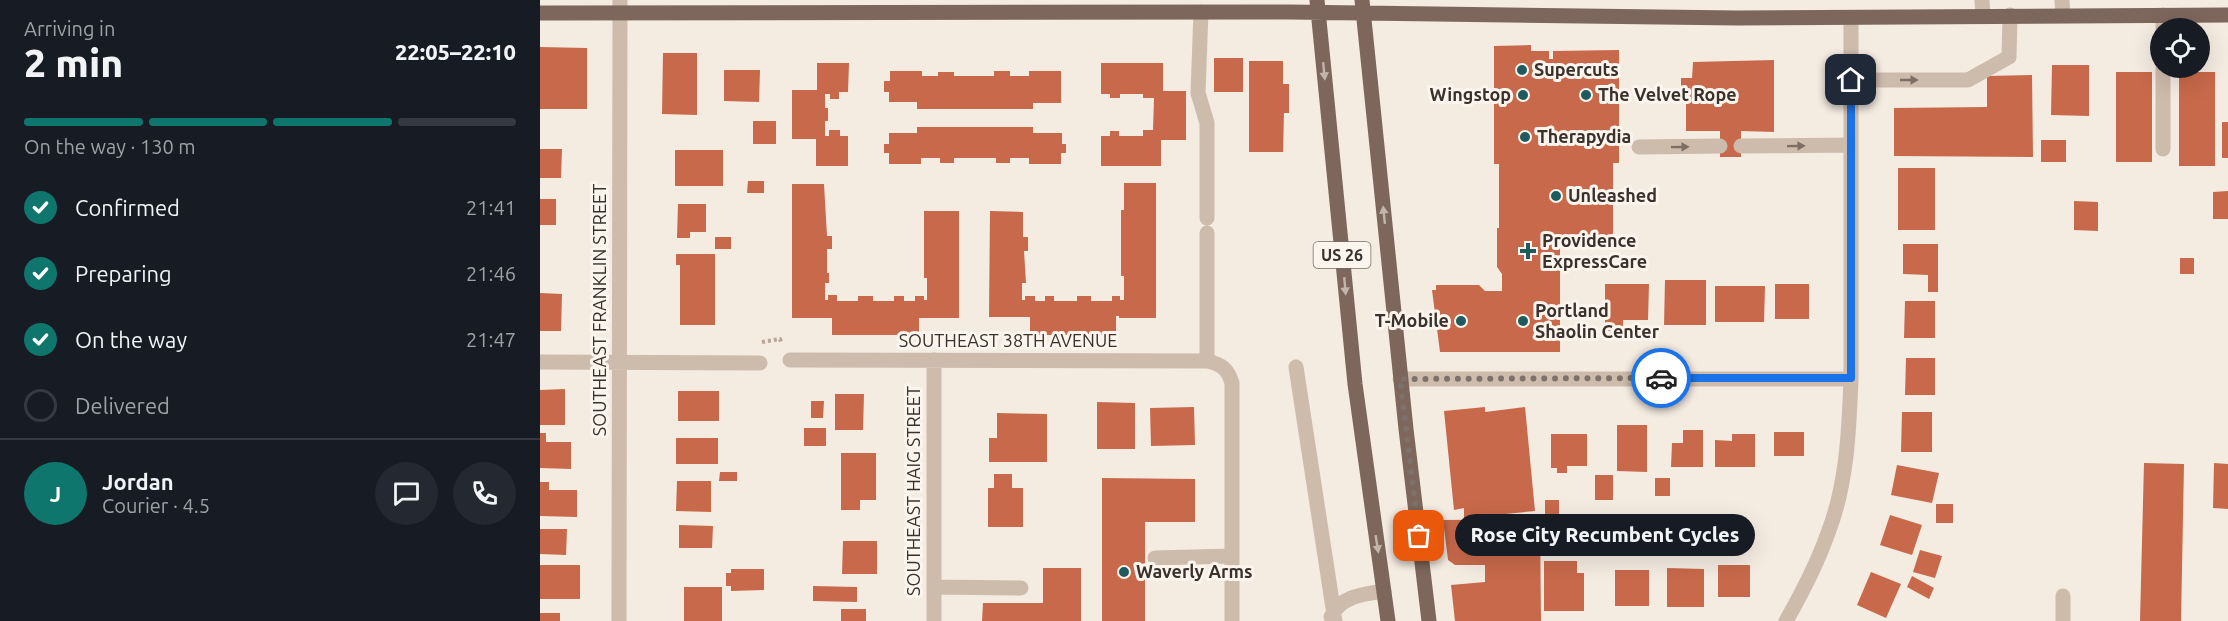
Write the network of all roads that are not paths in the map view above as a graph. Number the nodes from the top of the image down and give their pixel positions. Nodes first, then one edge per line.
1 (1318, 6) edge
2 (1363, 6) edge
3 (620, 7) edge
4 (802, 7) edge
5 (1982, 8) edge
6 (2062, 8) edge
7 (1201, 12) junction
8 (540, 13) edge
9 (2010, 15) junction
10 (2228, 15) edge
11 (1851, 18) junction
12 (2200, 18) edge
13 (2150, 20) edge
14 (2163, 78) edge
15 (1851, 80) junction
16 (1851, 145) junction
17 (1720, 146) dead end
18 (1741, 146) dead end
19 (1640, 147) dead end
20 (2163, 149) dead end
21 (790, 360) dead end
22 (934, 360) junction
23 (1208, 361) junction
24 (540, 362) edge
25 (620, 362) junction
26 (759, 363) dead end
27 (1296, 367) dead end
28 (1851, 378) junction
29 (1400, 379) junction
30 (1232, 556) junction
31 (1155, 558) dead end
32 (934, 587) junction
33 (1021, 588) dead end
34 (1384, 591) junction
35 (2063, 596) dead end
36 (1333, 617) edge
37 (620, 621) edge
38 (934, 621) edge
39 (1232, 621) edge
40 (1388, 621) edge
41 (1429, 621) edge
42 (1786, 621) edge
43 (2063, 621) edge

1 - 2 main road
1 - 7 main road
1 -> 34 main road, US 26
2 - 11 main road
29 -> 2 main road, US 26
3 - 4 main road
3 - 8 main road
3 - 25 street, SOUTHEAST FRANKLIN STREET
4 - 7 main road
5 - 9 main road
5 - 11 main road
6 - 9 main road
6 - 13 main road
7 - 23 street
15 -> 9 street
10 - 12 main road
11 - 15 street
14 - 20 street
15 - 16 street
18 -> 16 street
16 - 28 street
19 -> 17 street
21 - 22 street, SOUTHEAST 38TH AVENUE
22 - 23 street, SOUTHEAST 38TH AVENUE
22 - 32 street, SOUTHEAST HAIG STREET
23 - 30 street, SOUTHEAST 38TH AVENUE
24 - 25 street
25 - 26 street
25 - 37 street, SOUTHEAST FRANKLIN STREET
27 - 36 street
28 - 29 street
28 - 42 street
29 - 41 main road, US 26
30 - 31 street
30 - 39 street
32 - 33 street
32 - 38 street, SOUTHEAST HAIG STREET
34 - 36 street
34 - 40 main road, US 26
35 - 43 street

